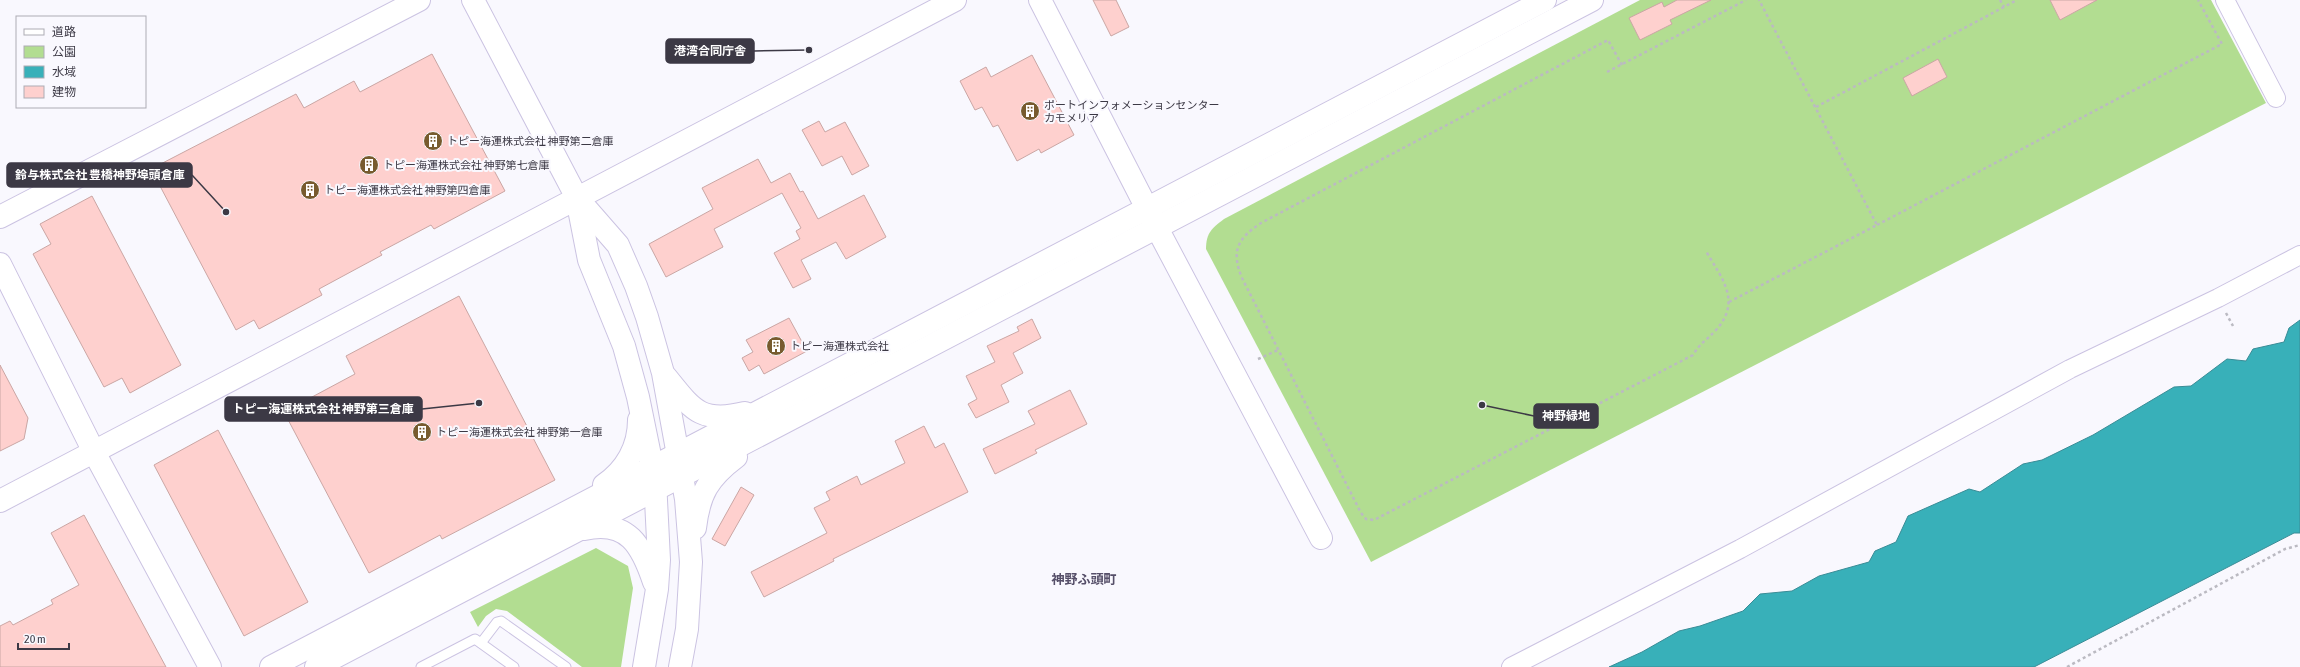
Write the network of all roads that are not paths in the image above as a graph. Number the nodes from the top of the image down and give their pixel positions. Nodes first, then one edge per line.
1 (419, 0) edge
2 (473, 0) edge
3 (955, 0) edge
4 (1040, 0) edge
5 (1545, 0) edge
6 (1592, 0) edge
7 (2225, 0) edge
8 (2276, 98) dead end
9 (577, 198) junction
10 (1147, 208) junction
11 (0, 217) edge
12 (1157, 228) junction
13 (2300, 255) edge
14 (0, 264) edge
15 (663, 373) junction
16 (638, 397) junction
17 (768, 407) junction
18 (775, 428) junction
19 (94, 452) junction
20 (678, 454) junction
21 (653, 467) junction
22 (682, 477) junction
23 (656, 489) junction
24 (0, 501) edge
25 (566, 524) junction
26 (1322, 538) dead end
27 (691, 562) junction
28 (657, 589) junction
29 (481, 643) junction
30 (210, 667) edge
31 (271, 667) edge
32 (316, 667) edge
33 (422, 667) edge
34 (514, 667) edge
35 (566, 667) edge
36 (644, 667) edge
37 (680, 667) edge
38 (1511, 667) edge

1 - 11 street
2 - 9 street
3 - 9 street
4 - 10 street
5 - 10 street
6 - 12 street
7 - 8 street
9 - 15 street
9 - 16 street
9 - 19 street
10 - 12 street
10 - 17 street
12 - 18 street
12 - 26 street
13 - 38 street
14 - 19 street
15 - 17 street
15 - 20 street
16 - 21 street
16 - 25 street
17 - 20 street
18 - 22 street
18 - 27 street
19 - 24 street
19 - 30 street
20 - 21 street
20 - 22 street
21 - 23 street
21 - 25 street
22 - 23 street
22 - 27 street
23 - 25 street
23 - 28 street
25 - 28 street
25 - 31 street
25 - 32 street
27 - 37 street
28 - 36 street
29 - 33 lane
29 - 34 lane
29 - 35 lane

